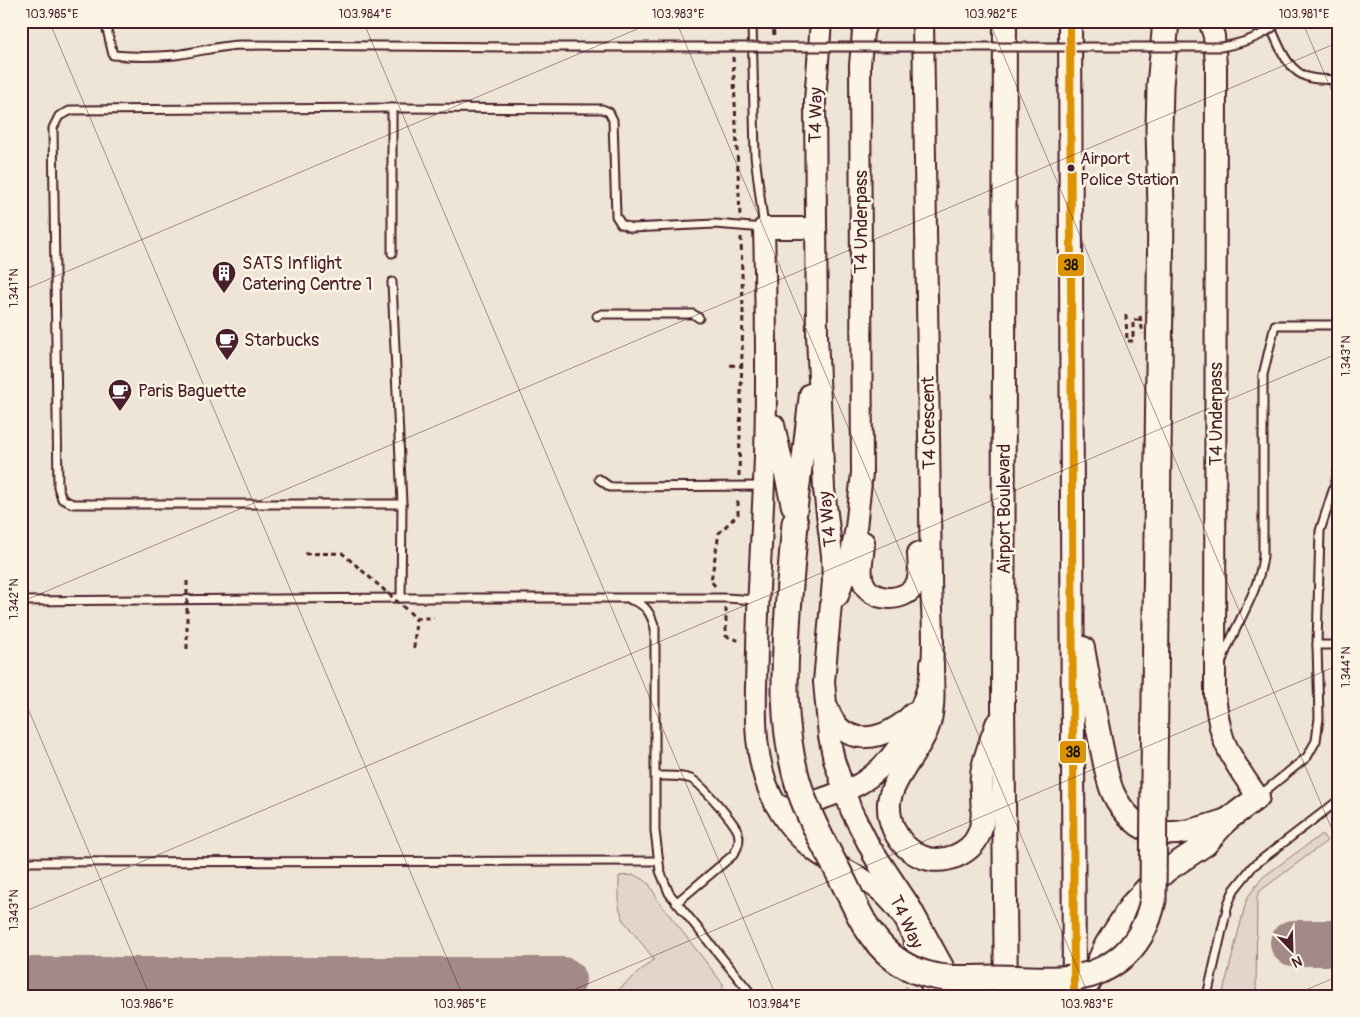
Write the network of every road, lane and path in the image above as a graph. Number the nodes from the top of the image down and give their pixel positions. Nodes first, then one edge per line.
1 (105, 21) edge
2 (752, 21) edge
3 (867, 21) edge
4 (923, 21) edge
5 (1006, 21) edge
6 (1070, 21) edge
7 (1166, 21) edge
8 (1209, 21) edge
9 (1268, 21) edge
10 (1280, 21) edge
11 (819, 24) edge
12 (1339, 80) edge
13 (392, 108) junction
14 (764, 228) junction
15 (816, 228) junction
16 (392, 253) dead end
17 (392, 282) dead end
18 (597, 316) dead end
19 (1126, 316) dead end
20 (1140, 316) dead end
21 (699, 318) dead end
22 (1134, 320) dead end
23 (1339, 325) edge
24 (1142, 334) dead end
25 (817, 335) junction
26 (730, 365) dead end
27 (742, 366) dead end
28 (767, 394) junction
29 (928, 428) junction
30 (1339, 465) edge
31 (862, 473) junction
32 (599, 479) dead end
33 (764, 486) junction
34 (402, 504) junction
35 (795, 523) junction
36 (306, 554) dead end
37 (187, 579) dead end
38 (1072, 591) junction
39 (401, 598) junction
40 (622, 598) junction
41 (21, 600) edge
42 (758, 600) junction
43 (416, 618) junction
44 (434, 618) dead end
45 (828, 629) junction
46 (1317, 645) junction
47 (1339, 645) edge
48 (414, 648) dead end
49 (187, 649) dead end
50 (932, 664) junction
51 (1215, 681) junction
52 (924, 698) junction
53 (826, 701) junction
54 (1003, 704) junction
55 (656, 776) junction
56 (845, 791) junction
57 (1258, 796) junction
58 (1339, 800) edge
59 (775, 804) junction
60 (1227, 820) junction
61 (874, 854) junction
62 (658, 861) junction
63 (21, 862) edge
64 (676, 903) junction
65 (906, 920) junction
66 (753, 996) edge
67 (934, 996) edge
68 (958, 996) edge
69 (1006, 996) edge
70 (1074, 996) edge
71 (1083, 996) edge
72 (1207, 996) edge

1 - 10 lane, bridge
2 - 14 lane
3 - 31 main road, T4 Underpass
4 - 29 main road, T4 Crescent
5 - 54 highway, Airport Boulevard
6 - 38 highway
7 - 35 highway, bridge
8 - 51 main road, T4 Underpass
9 - 12 lane
11 - 15 main road, T4 Way
13 - 14 lane
13 - 16 lane
13 - 34 lane
14 - 15 main road
14 - 28 main road
15 - 25 main road, T4 Way
17 - 34 lane
18 - 21 lane
19 - 22 path
20 - 24 path, bridge
23 - 51 lane
25 - 35 main road
25 - 45 main road, T4 Way
26 - 27 path
28 - 33 main road
28 - 35 main road
29 - 31 main road
29 - 50 main road, T4 Crescent
30 - 46 lane
31 - 45 main road, T4 Underpass
32 - 33 lane
33 - 42 main road
34 - 39 lane
36 - 43 path, bridge
37 - 49 path, bridge
38 - 60 highway
38 - 70 highway
39 - 40 lane
39 - 41 lane
40 - 42 lane
40 - 55 lane
42 - 59 main road
43 - 44 path, bridge
43 - 48 path
45 - 53 main road, T4 Way
46 - 47 lane
46 - 57 lane
50 - 52 main road, T4 Crescent
50 - 54 highway
51 - 57 main road, T4 Underpass
52 - 53 main road
52 - 56 main road, T4 Crescent
53 - 56 main road, T4 Way
54 - 69 highway, Airport Boulevard
55 - 62 lane
55 - 64 lane
56 - 59 main road, T4 Crescent
56 - 61 main road, T4 Way
57 - 60 highway
58 - 72 lane
59 - 65 main road
60 - 71 highway
61 - 65 main road, T4 Way
61 - 68 highway
62 - 63 lane
62 - 64 lane
64 - 66 lane
65 - 67 main road, T4 Way

